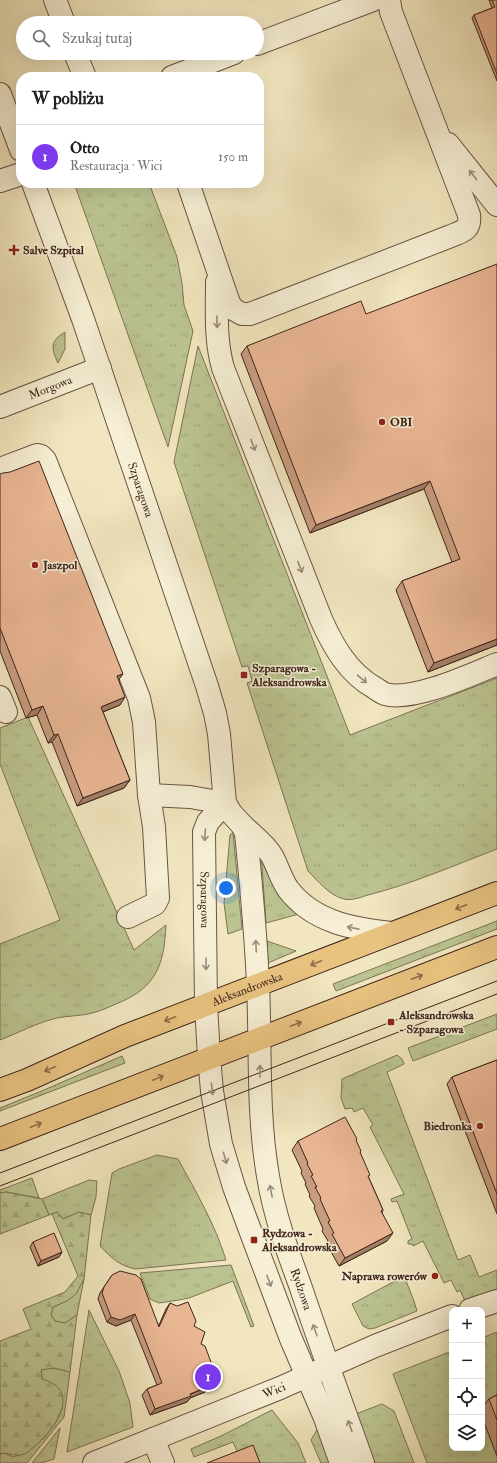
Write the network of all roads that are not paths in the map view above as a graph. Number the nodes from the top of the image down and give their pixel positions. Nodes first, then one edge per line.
1 (55, 0) edge
2 (373, 0) edge
3 (389, 0) edge
4 (61, 16) edge
5 (264, 41) edge
6 (79, 60) edge
7 (216, 60) edge
8 (83, 72) edge
9 (185, 72) edge
10 (0, 94) edge
11 (435, 127) junction
12 (16, 133) edge
13 (16, 176) edge
14 (0, 181) edge
15 (35, 188) edge
16 (190, 188) edge
17 (497, 205) edge
18 (218, 269) junction
19 (100, 368) junction
20 (0, 407) edge
21 (0, 469) edge
22 (497, 664) edge
23 (149, 795) junction
24 (225, 803) junction
25 (242, 825) junction
26 (497, 893) edge
27 (128, 917) dead end
28 (391, 933) junction
29 (497, 947) edge
30 (258, 985) junction
31 (206, 1004) junction
32 (260, 1038) junction
33 (209, 1057) junction
34 (0, 1090) edge
35 (0, 1139) edge
36 (497, 1301) edge
37 (479, 1307) edge
38 (449, 1317) edge
39 (328, 1366) junction
40 (307, 1376) junction
41 (153, 1439) junction
42 (94, 1463) edge
43 (163, 1463) edge
44 (341, 1463) edge
45 (363, 1463) edge

1 - 4 street
2 - 5 street
3 - 11 street
6 - 8 street
7 - 9 street
10 - 12 street
17 -> 11 street
11 - 18 street
13 - 14 street
15 - 19 street, Szparagowa
16 - 18 street
18 -> 22 street
19 - 20 street, Morgowa
19 - 24 street, Szparagowa
21 - 23 street
23 - 24 street
23 - 27 street
24 - 25 street
24 -> 31 street, Szparagowa
28 -> 25 street
30 -> 25 street
26 -> 28 main road, Aleksandrowska
28 -> 30 main road, Aleksandrowska
32 -> 29 main road
30 - 31 main road, Aleksandrowska
30 - 32 street, Rydzowa
31 - 33 street, Szparagowa
31 -> 34 main road, Aleksandrowska
32 - 33 main road
39 -> 32 street, Rydzowa
35 -> 33 main road
33 -> 40 street
36 - 37 street
38 - 39 street, Wici
39 - 40 street, Wici
45 -> 39 street, Rydzowa
40 - 41 street, Wici
40 - 44 street
41 - 42 street, Wici
41 - 43 street

